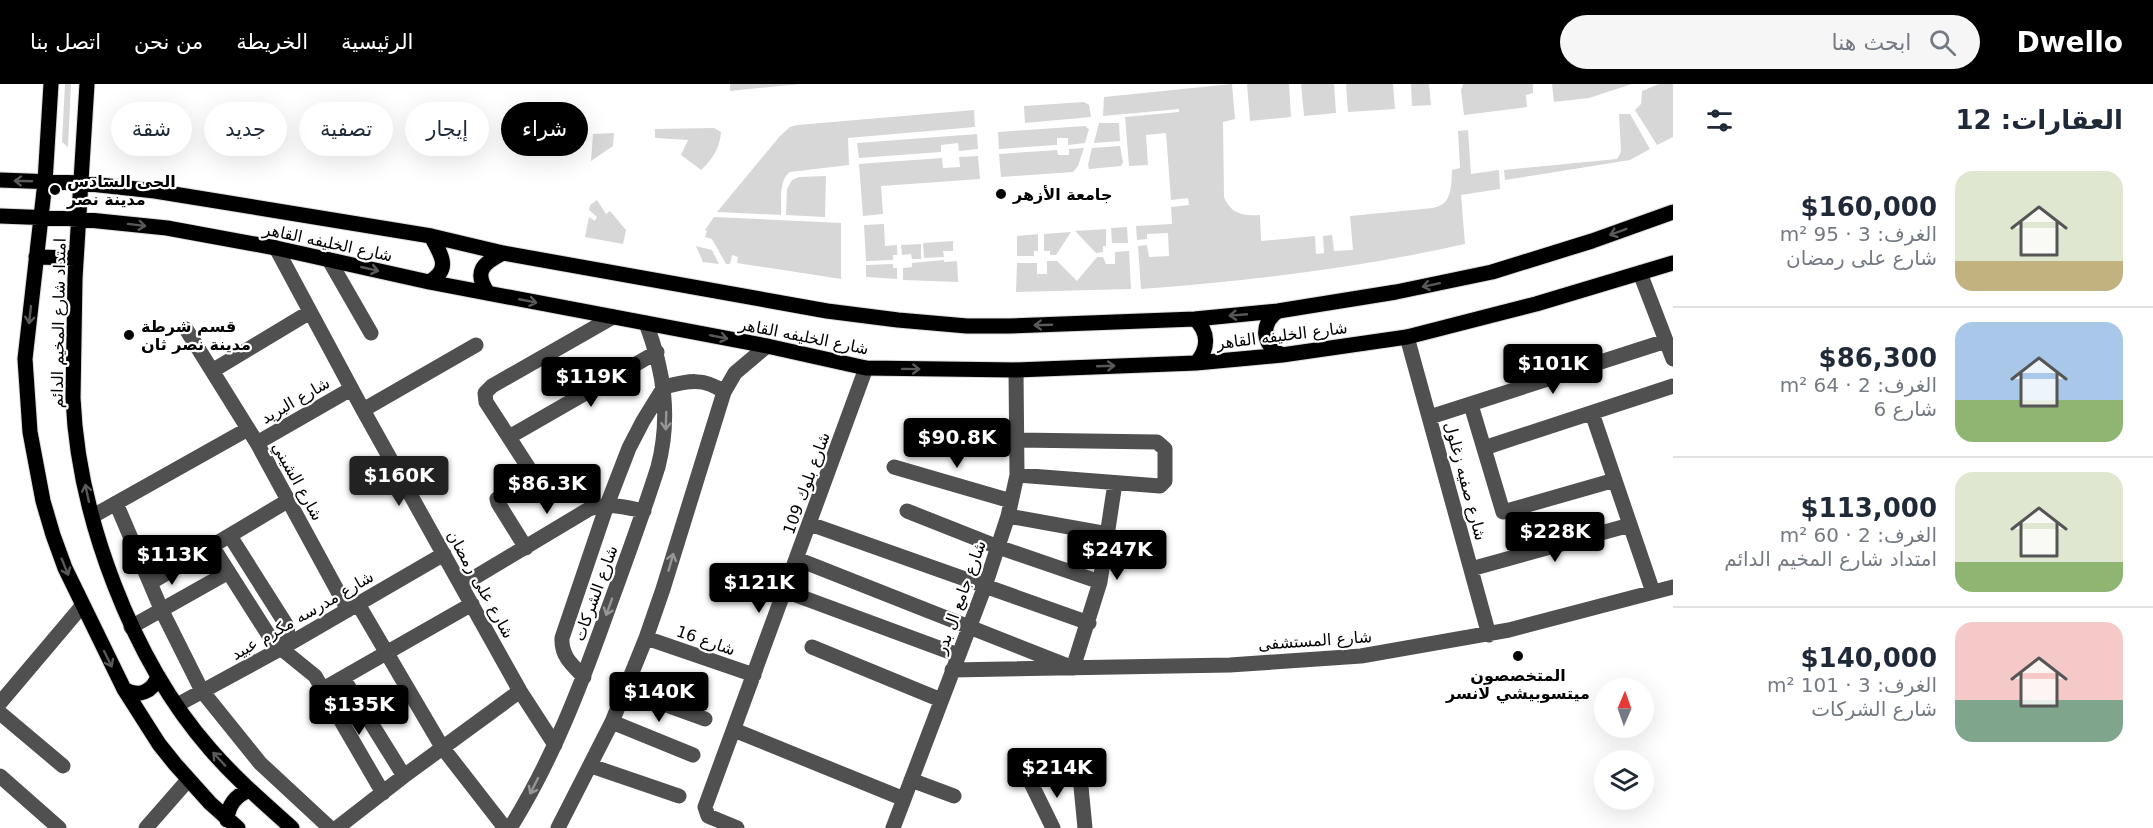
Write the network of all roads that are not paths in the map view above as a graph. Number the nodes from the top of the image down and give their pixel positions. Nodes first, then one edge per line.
1 (51, 84) edge
2 (87, 84) edge
3 (0, 180) edge
4 (45, 182) junction
5 (81, 183) junction
6 (1673, 212) edge
7 (0, 216) edge
8 (41, 217) junction
9 (79, 219) junction
10 (431, 236) junction
11 (276, 248) junction
12 (503, 253) junction
13 (36, 256) junction
14 (76, 258) junction
15 (329, 260) junction
16 (1673, 263) edge
17 (1640, 273) junction
18 (429, 282) junction
19 (488, 293) junction
20 (1278, 311) junction
21 (310, 312) junction
22 (613, 317) junction
23 (1195, 319) junction
24 (646, 323) junction
25 (186, 329) dead end
26 (371, 333) dead end
27 (1407, 337) junction
28 (1666, 341) junction
29 (476, 345) dead end
30 (767, 346) junction
31 (657, 352) junction
32 (1282, 355) junction
33 (1673, 359) edge
34 (1196, 363) junction
35 (866, 368) junction
36 (1016, 370) junction
37 (212, 371) junction
38 (1673, 386) edge
39 (664, 387) junction
40 (351, 389) junction
41 (724, 392) junction
42 (1471, 405) junction
43 (363, 410) junction
44 (1592, 413) junction
45 (1430, 417) junction
46 (248, 429) junction
47 (924, 431) dead end
48 (508, 436) junction
49 (1018, 440) junction
50 (257, 444) junction
51 (1484, 448) junction
52 (894, 467) dead end
53 (1017, 475) junction
54 (1615, 480) junction
55 (1115, 483) junction
56 (289, 500) junction
57 (1011, 501) junction
58 (116, 503) junction
59 (607, 505) junction
60 (644, 511) junction
61 (907, 511) dead end
62 (93, 516) junction
63 (1008, 516) junction
64 (810, 524) junction
65 (1630, 525) junction
66 (1108, 534) junction
67 (230, 536) junction
68 (212, 546) junction
69 (998, 547) junction
70 (526, 548) junction
71 (444, 554) junction
72 (797, 558) junction
73 (1471, 569) junction
74 (227, 573) junction
75 (1100, 582) junction
76 (150, 583) junction
77 (462, 585) junction
78 (985, 586) junction
79 (1673, 587) edge
80 (785, 591) junction
81 (1653, 592) junction
82 (472, 604) junction
83 (82, 606) junction
84 (353, 607) junction
85 (162, 611) junction
86 (1089, 623) junction
87 (969, 626) junction
88 (131, 627) junction
89 (1489, 634) junction
90 (646, 638) junction
91 (812, 647) dead end
92 (282, 648) junction
93 (387, 653) junction
94 (958, 655) junction
95 (1073, 668) junction
96 (952, 670) junction
97 (754, 675) junction
98 (158, 676) junction
99 (584, 676) junction
100 (343, 678) junction
101 (124, 689) junction
102 (323, 689) junction
103 (625, 690) junction
104 (202, 691) junction
105 (520, 691) junction
106 (941, 700) junction
107 (0, 703) edge
108 (177, 705) junction
109 (0, 713) edge
110 (705, 719) dead end
111 (612, 722) junction
112 (734, 730) junction
113 (555, 745) junction
114 (442, 747) junction
115 (693, 755) dead end
116 (63, 766) dead end
117 (591, 766) junction
118 (0, 776) edge
119 (404, 776) junction
120 (188, 780) junction
121 (911, 780) junction
122 (250, 790) junction
123 (383, 793) junction
124 (679, 796) dead end
125 (954, 796) dead end
126 (904, 799) junction
127 (229, 825) edge
128 (59, 828) edge
129 (146, 828) edge
130 (292, 828) edge
131 (330, 828) edge
132 (337, 828) edge
133 (505, 828) edge
134 (510, 828) edge
135 (558, 828) edge
136 (737, 828) edge
137 (892, 828) edge
138 (1053, 828) edge
139 (1085, 828) edge

1 - 4 main road, امتداد شارع المخيم الدائم
2 - 5 main road, امتداد شارع المخيم الدائم
4 -> 3 main road, شارع الخليفه القاهر
4 - 5 main road, شارع الخليفه القاهر
4 - 8 main road, امتداد شارع المخيم الدائم
5 - 9 main road, امتداد شارع المخيم الدائم
5 - 10 main road, شارع الخليفه القاهر
6 -> 20 main road, شارع الخليفه القاهر
7 - 8 main road, شارع الخليفه القاهر
8 - 9 main road, شارع الخليفه القاهر
8 - 13 main road, امتداد شارع المخيم الدائم
9 -> 11 main road, شارع الخليفه القاهر
9 - 14 main road, امتداد شارع المخيم الدائم
10 - 12 main road, شارع الخليفه القاهر
10 - 18 main road
11 - 15 main road, شارع الخليفه القاهر
11 - 21 street, شارع على رمضان
12 - 19 main road
23 -> 12 main road, شارع الخليفه القاهر
13 - 14 main road
13 -> 83 main road, امتداد شارع المخيم الدائم
62 -> 14 main road, امتداد شارع المخيم الدائم
15 -> 18 main road, شارع الخليفه القاهر
15 - 26 street
16 - 17 main road, شارع الخليفه القاهر
17 - 27 main road, شارع الخليفه القاهر
17 - 28 street
18 - 19 main road, شارع الخليفه القاهر
19 -> 22 main road, شارع الخليفه القاهر
20 -> 23 main road, شارع الخليفه القاهر
20 - 32 main road
21 - 37 street
21 - 40 street, شارع على رمضان
22 - 24 main road, شارع الخليفه القاهر
22 - 48 street
23 - 34 main road
24 -> 30 main road, شارع الخليفه القاهر
24 - 31 street, شارع الشركات
25 - 37 street, شارع الشيني
27 - 32 main road, شارع الخليفه القاهر
27 - 45 street, شارع صفيه زغلول
28 - 33 street
28 - 42 street
29 - 43 street
30 - 35 main road, شارع الخليفه القاهر
30 - 41 street
31 - 39 street, شارع الشركات
31 - 48 street
32 - 34 main road, شارع الخليفه القاهر
36 -> 34 main road, شارع الخليفه القاهر
35 -> 36 main road, شارع الخليفه القاهر
35 - 64 street, شارع بلوك 109
36 - 49 street, شارع جامع ال بدر
37 - 46 street, شارع الشيني
38 - 44 street
39 - 41 street
39 - 59 street
39 -> 60 street, شارع الشركات
40 - 43 street, شارع على رمضان
40 - 50 street, شارع البريد
90 -> 41 street
42 - 45 street
42 - 51 street
43 - 71 street, شارع على رمضان
44 - 51 street
44 - 54 street
45 - 73 street, شارع صفيه زغلول
46 - 50 street, شارع الشيني
46 - 58 street
47 - 49 street
48 - 70 street
49 - 53 street, شارع جامع ال بدر
49 - 55 street
50 - 56 street, شارع الشيني
51 - 54 street
52 - 57 street
53 - 55 street
53 - 57 street, شارع جامع ال بدر
54 - 65 street
55 - 66 street
56 - 67 street
56 - 84 street, شارع الشيني
57 - 63 street, شارع جامع ال بدر
58 - 62 street
58 - 76 street
59 - 60 street
59 - 70 street
59 - 99 street
60 -> 99 street, شارع الشركات
61 - 69 street
62 - 88 main road, امتداد شارع المخيم الدائم
63 - 66 street
63 - 69 street, شارع جامع ال بدر
64 - 72 street, شارع بلوك 109
64 - 78 street
65 - 73 street
65 - 81 street
66 - 75 street
67 - 68 street
67 - 92 street
68 - 74 street
68 - 76 street
69 - 75 street
69 - 78 street, شارع جامع ال بدر
70 - 77 street
71 - 77 street, شارع على رمضان
71 - 84 street, شارع مدرسه مكرم عبيد
72 - 80 street, شارع بلوك 109
72 - 87 street
73 - 89 street, شارع صفيه زغلول
74 - 85 street
74 - 92 street
75 - 86 street
76 - 85 street
77 - 82 street, شارع على رمضان
78 - 86 street
78 - 87 street, شارع جامع ال بدر
79 - 81 street, شارع المستشفى
80 - 94 street
80 - 97 street, شارع بلوك 109
81 - 89 street, شارع المستشفى
82 - 93 street
82 - 105 street, شارع على رمضان
83 -> 101 main road, امتداد شارع المخيم الدائم
83 - 107 street
84 - 92 street, شارع مدرسه مكرم عبيد
84 - 93 street, شارع الشيني
85 - 88 street
85 - 104 street
86 - 95 street
87 - 94 street, شارع جامع ال بدر
87 - 95 street
88 - 98 main road, امتداد شارع المخيم الدائم
89 - 95 street, شارع المستشفى
90 - 97 street, شارع 16
90 - 103 street
91 - 106 street
92 - 102 street
92 - 104 street, شارع مدرسه مكرم عبيد
93 - 100 street
93 - 114 street, شارع الشيني
94 - 96 street, شارع جامع ال بدر
95 - 96 street, شارع المستشفى
96 - 106 street, شارع جامع ال بدر
97 - 112 street, شارع بلوك 109
98 - 101 main road
98 - 108 main road, امتداد شارع المخيم الدائم
99 - 113 street, شارع الشركات
100 - 102 street
100 - 119 street
101 - 120 main road, امتداد شارع المخيم الدائم
102 - 123 street
103 - 110 street
103 - 111 street
104 - 108 street, شارع مدرسه مكرم عبيد
104 - 131 street
105 - 113 street, شارع على رمضان
105 - 114 street
106 - 121 street, شارع جامع ال بدر
122 -> 108 main road, امتداد شارع المخيم الدائم
109 - 116 street
111 - 115 street
111 - 117 street
112 - 126 street
112 - 136 street, شارع بلوك 109
113 -> 134 street, شارع الشركات
114 - 119 street
114 - 133 street, شارع الشيني
117 - 124 street
117 - 135 street
118 - 128 street
119 - 123 street
120 - 127 main road, امتداد شارع المخيم الدائم
120 - 129 street
121 - 125 street
121 - 126 street, شارع جامع ال بدر
122 - 127 main road
122 - 130 main road, امتداد شارع المخيم الدائم
123 - 132 street
126 - 137 street, شارع جامع ال بدر
138 - 139 street

